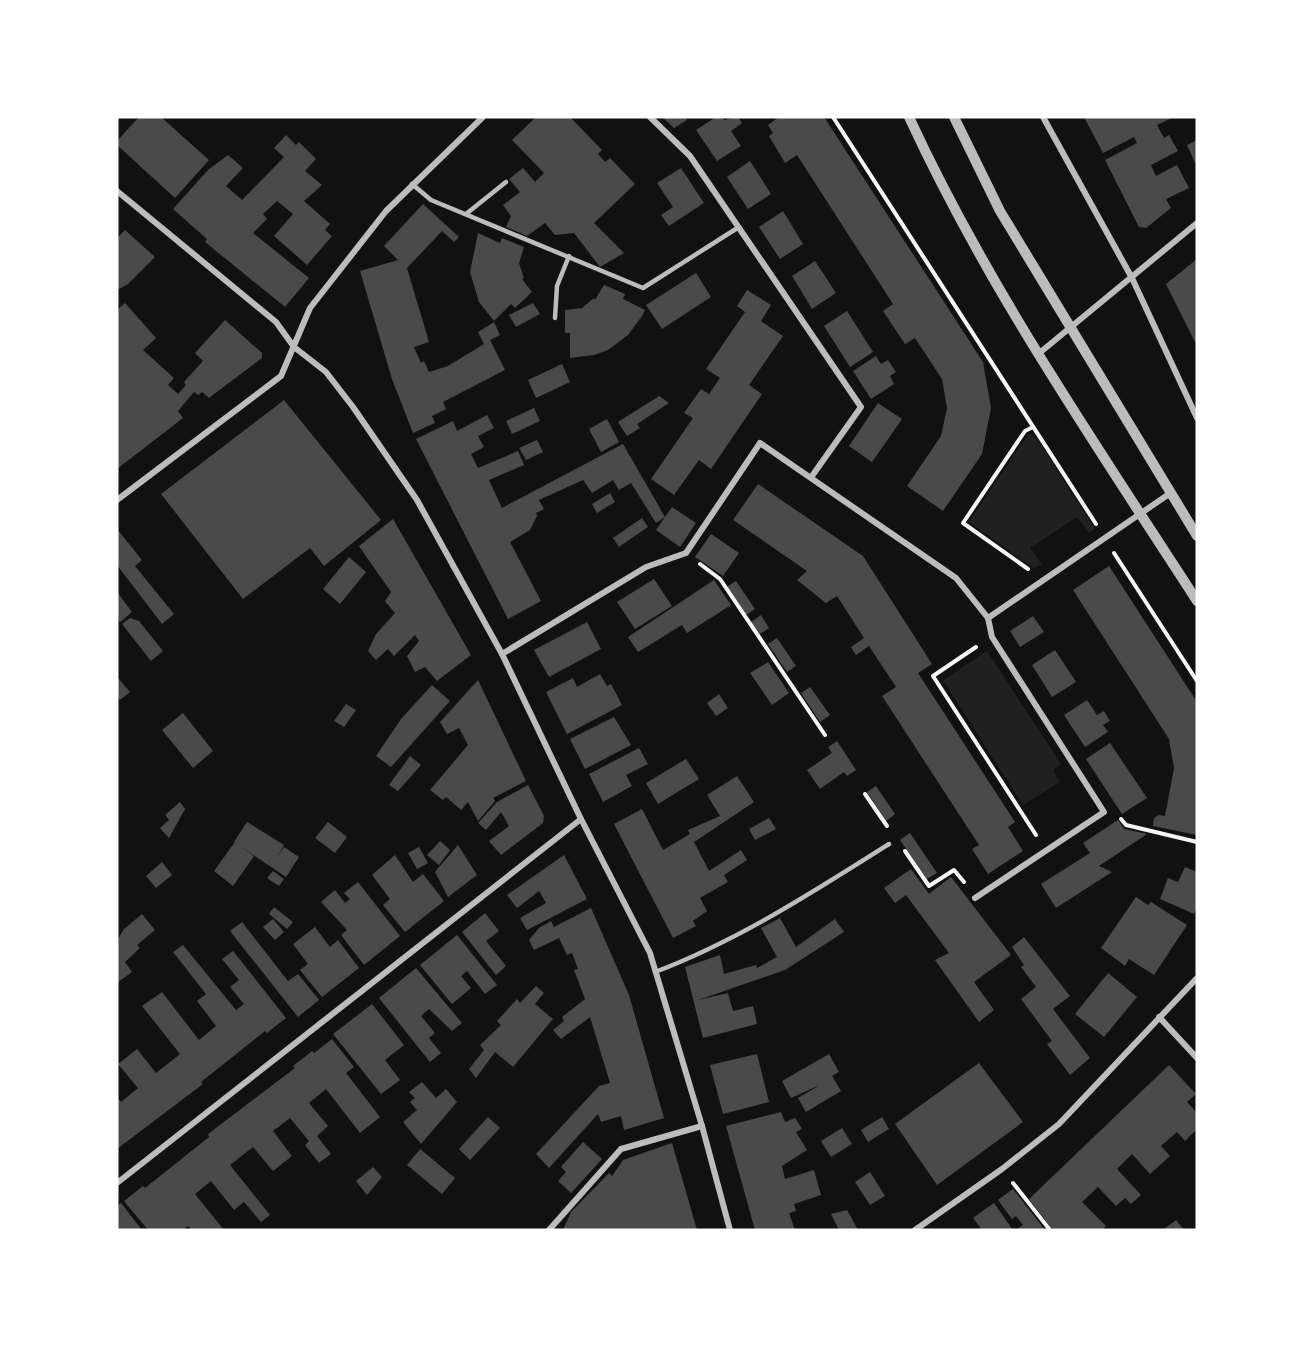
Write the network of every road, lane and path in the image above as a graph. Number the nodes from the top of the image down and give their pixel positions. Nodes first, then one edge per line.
1 (483, 117) edge
2 (650, 117) edge
3 (833, 117) edge
4 (909, 117) edge
5 (954, 117) edge
6 (1043, 117) edge
7 (506, 182) dead end
8 (412, 184) junction
9 (117, 191) edge
10 (466, 214) junction
11 (1197, 223) edge
12 (739, 227) junction
13 (569, 256) junction
14 (1132, 278) junction
15 (555, 318) dead end
16 (1071, 328) junction
17 (294, 347) junction
18 (1036, 355) junction
19 (1197, 418) edge
20 (1033, 427) junction
21 (812, 476) junction
22 (1172, 492) junction
23 (117, 500) edge
24 (1141, 514) junction
25 (1197, 536) edge
26 (1105, 539) junction
27 (686, 554) junction
28 (1040, 583) junction
29 (1197, 600) edge
30 (988, 618) junction
31 (992, 637) junction
32 (502, 654) junction
33 (1197, 681) edge
34 (825, 735) dead end
35 (865, 794) dead end
36 (1104, 812) junction
37 (581, 819) junction
38 (891, 832) dead end
39 (898, 842) dead end
40 (1197, 842) edge
41 (889, 844) dead end
42 (1046, 850) junction
43 (975, 898) joint
44 (655, 972) junction
45 (1197, 978) edge
46 (1160, 1017) junction
47 (1197, 1058) edge
48 (702, 1126) junction
49 (1002, 1170) junction
50 (117, 1183) edge
51 (549, 1230) edge
52 (730, 1230) edge
53 (915, 1230) edge
54 (1050, 1230) edge

1 - 8 street
2 - 12 street
3 - 20 path
4 - 18 street
5 - 16 street
6 - 14 street
7 - 10 lane
8 - 10 lane
8 - 17 street
9 - 17 street
10 - 13 lane
11 - 14 street
12 - 13 lane
12 - 21 street
13 - 15 lane
14 - 16 street
14 - 19 street
16 - 18 street
16 - 22 street
17 - 23 street
17 - 32 street
18 - 24 street
20 - 26 path
20 - 28 path
21 - 27 street
21 - 30 street
22 - 24 street
22 - 25 street
24 - 26 street
24 - 29 street
26 - 28 street
26 - 33 path
27 - 32 street
27 - 34 path
28 - 30 street
30 - 31 street
31 - 36 street
31 - 42 path
32 - 37 street
35 - 38 path
36 - 40 path
36 - 42 street
37 - 44 street
37 - 50 street
39 - 43 path
41 - 44 lane
42 - 43 street
44 - 48 street
45 - 46 street
46 - 47 street
46 - 49 street
48 - 51 street
48 - 52 street
49 - 53 street
49 - 54 path

